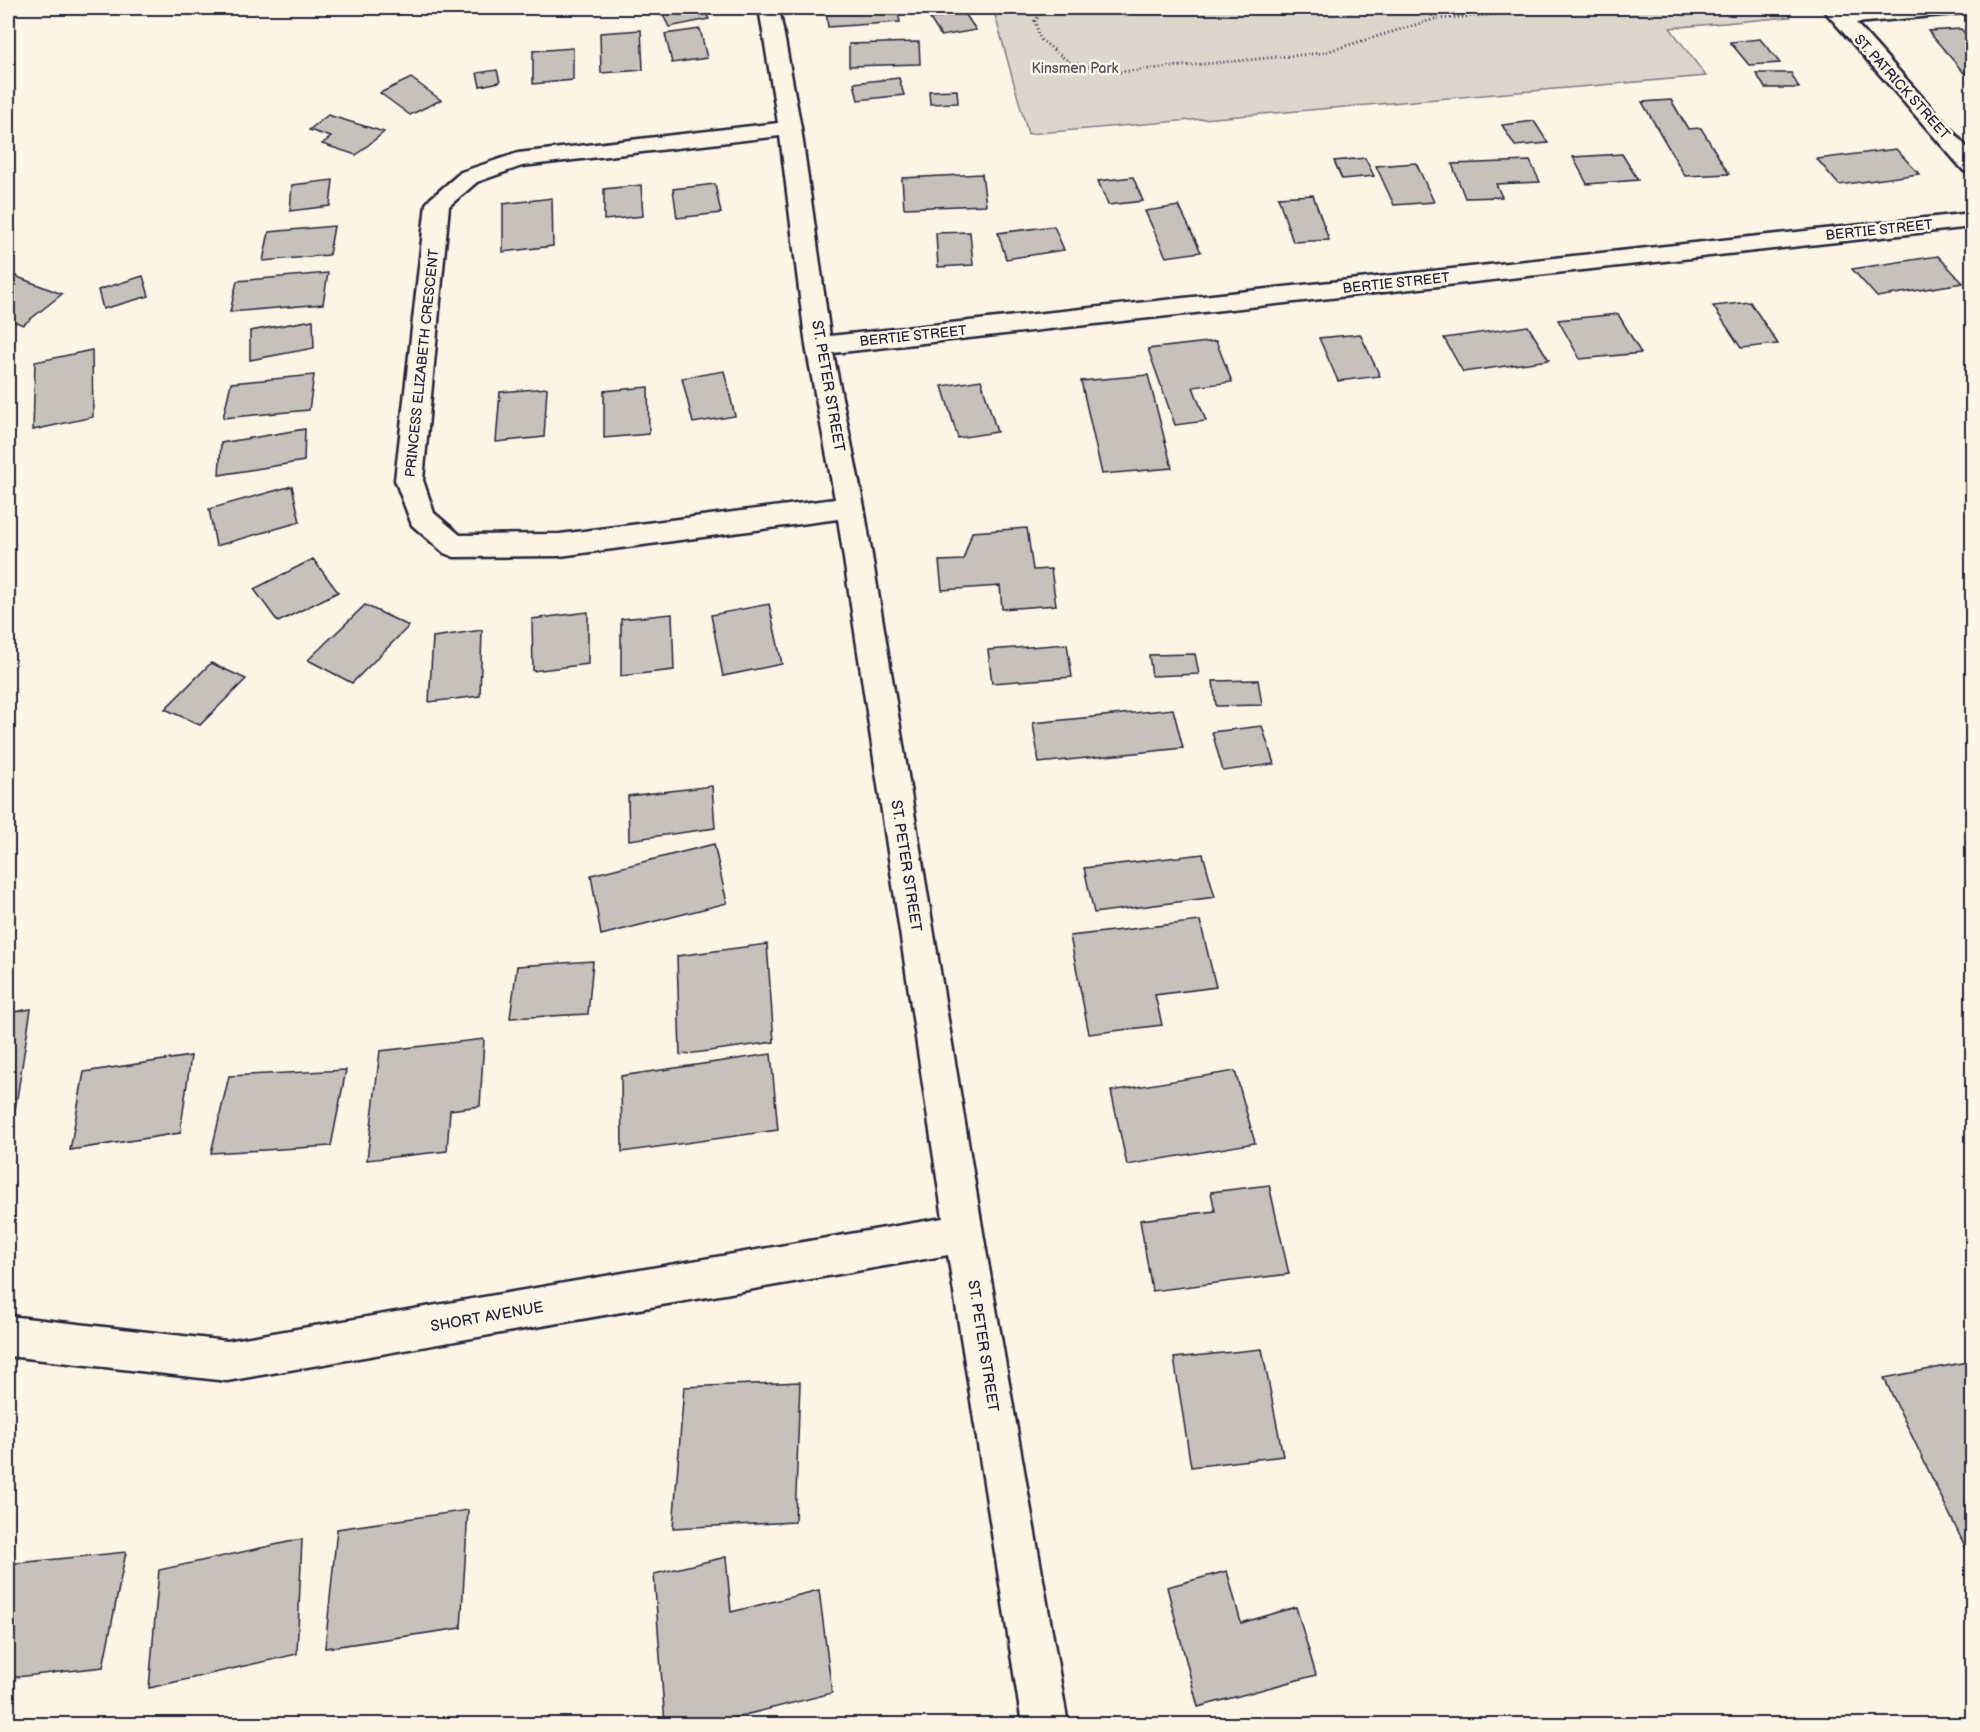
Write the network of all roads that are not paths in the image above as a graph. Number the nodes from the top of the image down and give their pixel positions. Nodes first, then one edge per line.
1 (769, 8) edge
2 (1954, 8) edge
3 (1837, 13) edge
4 (790, 128) junction
5 (1972, 166) edge
6 (1972, 220) edge
7 (819, 346) junction
8 (850, 507) junction
9 (964, 1233) junction
10 (8, 1336) edge
11 (1046, 1725) edge

1 - 4 street, ST. PETER STREET
2 - 3 street
3 - 5 street, ST. PATRICK STREET
4 - 7 street, ST. PETER STREET
4 - 8 street, PRINCESS ELIZABETH CRESCENT
6 - 7 street, BERTIE STREET
7 - 8 street, ST. PETER STREET
8 - 9 street, ST. PETER STREET
9 - 10 street, SHORT AVENUE
9 - 11 street, ST. PETER STREET

